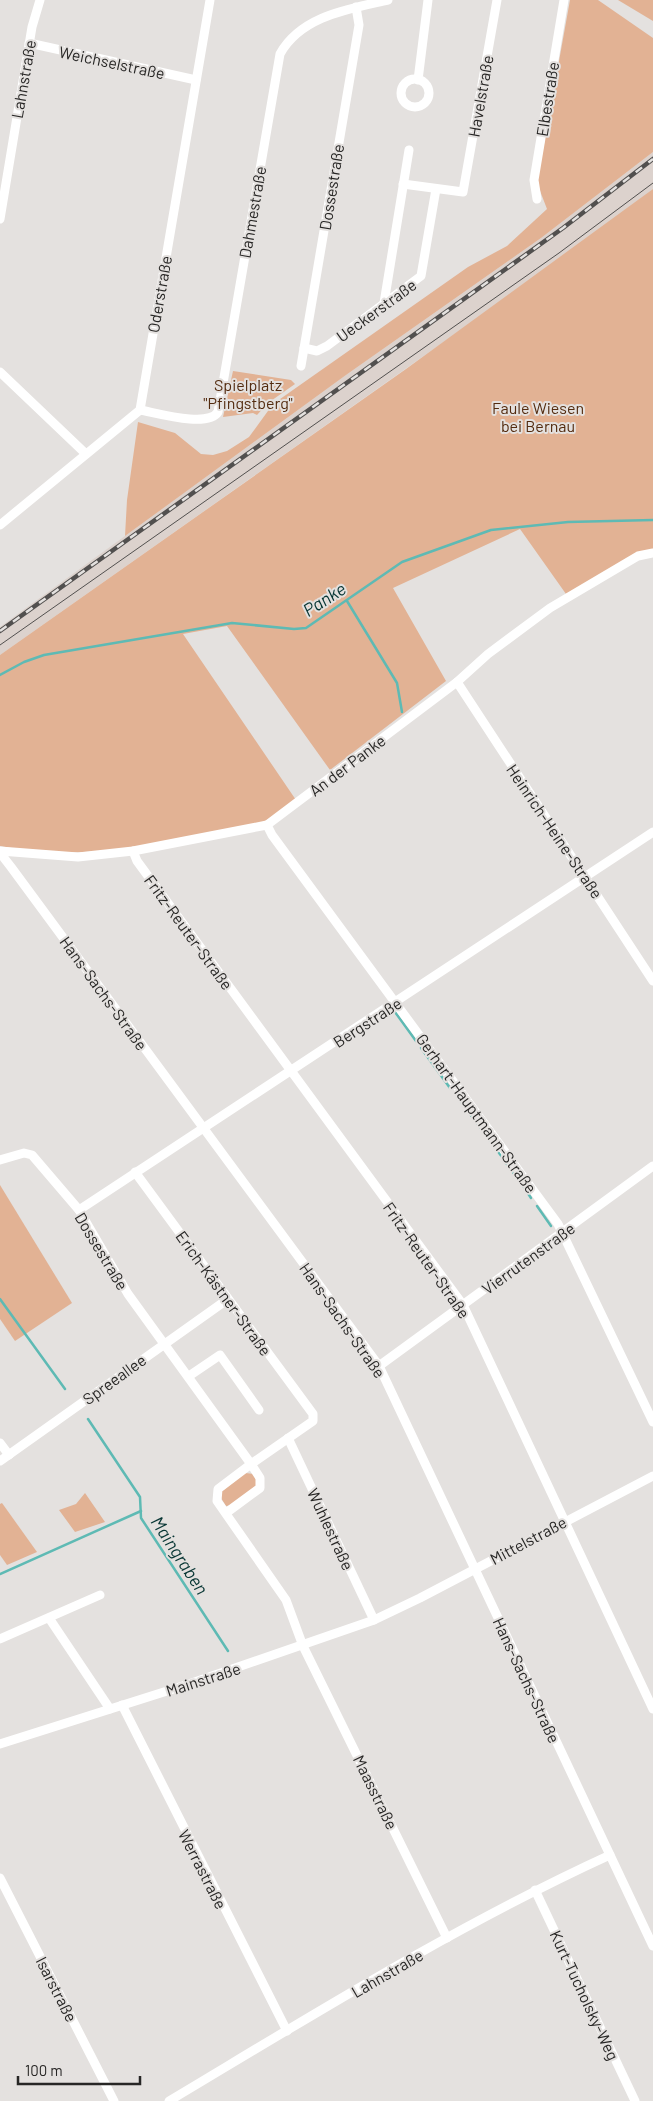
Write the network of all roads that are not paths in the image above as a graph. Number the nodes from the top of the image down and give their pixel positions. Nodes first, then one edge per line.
1 (210, 0) edge
2 (388, 0) edge
3 (428, 0) edge
4 (497, 0) edge
5 (564, 0) edge
6 (37, 1) edge
7 (356, 7) junction
8 (29, 43) junction
9 (196, 80) junction
10 (418, 80) dead end
11 (409, 150) dead end
12 (403, 184) junction
13 (436, 189) junction
14 (537, 199) dead end
15 (0, 219) edge
16 (384, 303) junction
17 (304, 348) junction
18 (301, 366) dead end
19 (0, 372) edge
20 (140, 410) junction
21 (86, 454) junction
22 (0, 525) edge
23 (652, 555) edge
24 (457, 682) junction
25 (267, 825) junction
26 (653, 832) edge
27 (133, 851) junction
28 (2, 852) edge
29 (586, 876) junction
30 (653, 981) edge
31 (396, 1004) junction
32 (291, 1072) junction
33 (204, 1129) junction
34 (0, 1160) edge
35 (653, 1166) edge
36 (135, 1172) junction
37 (79, 1210) junction
38 (563, 1233) junction
39 (228, 1299) junction
40 (463, 1305) junction
41 (164, 1344) junction
42 (379, 1366) junction
43 (189, 1376) junction
44 (259, 1410) dead end
45 (653, 1422) edge
46 (288, 1438) junction
47 (0, 1443) edge
48 (8, 1455) junction
49 (0, 1461) edge
50 (251, 1464) junction
51 (653, 1476) edge
52 (226, 1513) junction
53 (565, 1521) junction
54 (474, 1568) junction
55 (100, 1595) dead end
56 (404, 1606) joint
57 (49, 1618) junction
58 (374, 1620) junction
59 (0, 1639) edge
60 (303, 1646) junction
61 (122, 1705) junction
62 (110, 1709) junction
63 (653, 1709) edge
64 (0, 1744) edge
65 (610, 1855) junction
66 (0, 1878) edge
67 (535, 1890) junction
68 (447, 1938) junction
69 (653, 1946) edge
70 (287, 2031) junction
71 (114, 2101) edge
72 (169, 2101) edge
73 (635, 2101) edge

1 - 9 street, Oderstraße
2 - 7 street, Dahmestraße
3 - 10 street
4 - 13 street, Havelstraße
5 - 14 street, Elbestraße
6 - 8 street, Lahnstraße
7 - 17 street, Dossestraße
7 - 20 street, Dahmestraße
8 - 9 street, Weichselstraße
8 - 15 street, Lahnstraße
9 - 20 street, Oderstraße
11 - 12 street
12 - 13 street
12 - 16 street
13 - 16 street, Ueckerstraße
16 - 17 street, Ueckerstraße
17 - 18 street, Dossestraße
19 - 21 street
20 - 21 street
21 - 22 street
23 - 24 street, An der Panke
24 - 25 street, An der Panke
24 - 29 street, Heinrich-Heine-Straße
25 - 27 street, An der Panke
25 - 31 street, Gerhart-Hauptmann-Straße
26 - 29 street, Bergstraße
27 - 28 street, An der Panke
27 - 32 street, Fritz-Reuter-Straße
28 - 33 street, Hans-Sachs-Straße
29 - 30 street, Heinrich-Heine-Straße
29 - 31 street, Bergstraße
31 - 32 street, Bergstraße
31 - 38 street, Gerhart-Hauptmann-Straße
32 - 33 street, Bergstraße
32 - 40 street, Fritz-Reuter-Straße
33 - 36 street, Bergstraße
33 - 42 street, Hans-Sachs-Straße
34 - 37 street, Dossestraße
35 - 38 street, Vierrutenstraße
36 - 37 street, Bergstraße
36 - 39 street, Erich-Kästner-Straße
37 - 41 street, Dossestraße
38 - 40 street, Vierrutenstraße
38 - 45 street, Gerhart-Hauptmann-Straße
39 - 41 street, Spreeallee
39 - 46 street, Erich-Kästner-Straße
40 - 42 street, Vierrutenstraße
40 - 53 street, Fritz-Reuter-Straße
41 - 43 street, Dossestraße
41 - 48 street, Spreeallee
42 - 54 street, Hans-Sachs-Straße
43 - 44 street
43 - 50 street, Dossestraße
46 - 50 street
46 - 58 street, Wuhlestraße
47 - 48 street
48 - 49 street, Spreeallee
50 - 52 street, Dossestraße
50 - 52 street
51 - 53 street, Mittelstraße
52 - 60 street
53 - 54 street, Mittelstraße
53 - 63 street, Fritz-Reuter-Straße
54 - 56 street, Mittelstraße
54 - 65 street, Hans-Sachs-Straße
55 - 57 street
56 - 58 street, Mainstraße
57 - 59 street
57 - 62 street
58 - 60 street, Mainstraße
60 - 61 street, Mainstraße
60 - 68 street, Maasstraße
61 - 62 street, Mainstraße
61 - 70 street, Werrastraße
62 - 64 street, Mainstraße
65 - 67 street, Lahnstraße
65 - 69 street, Hans-Sachs-Straße
66 - 71 street, Isarstraße
67 - 68 street, Lahnstraße
67 - 73 street, Kurt-Tucholsky-Weg
68 - 70 street, Lahnstraße
70 - 72 street, Lahnstraße

